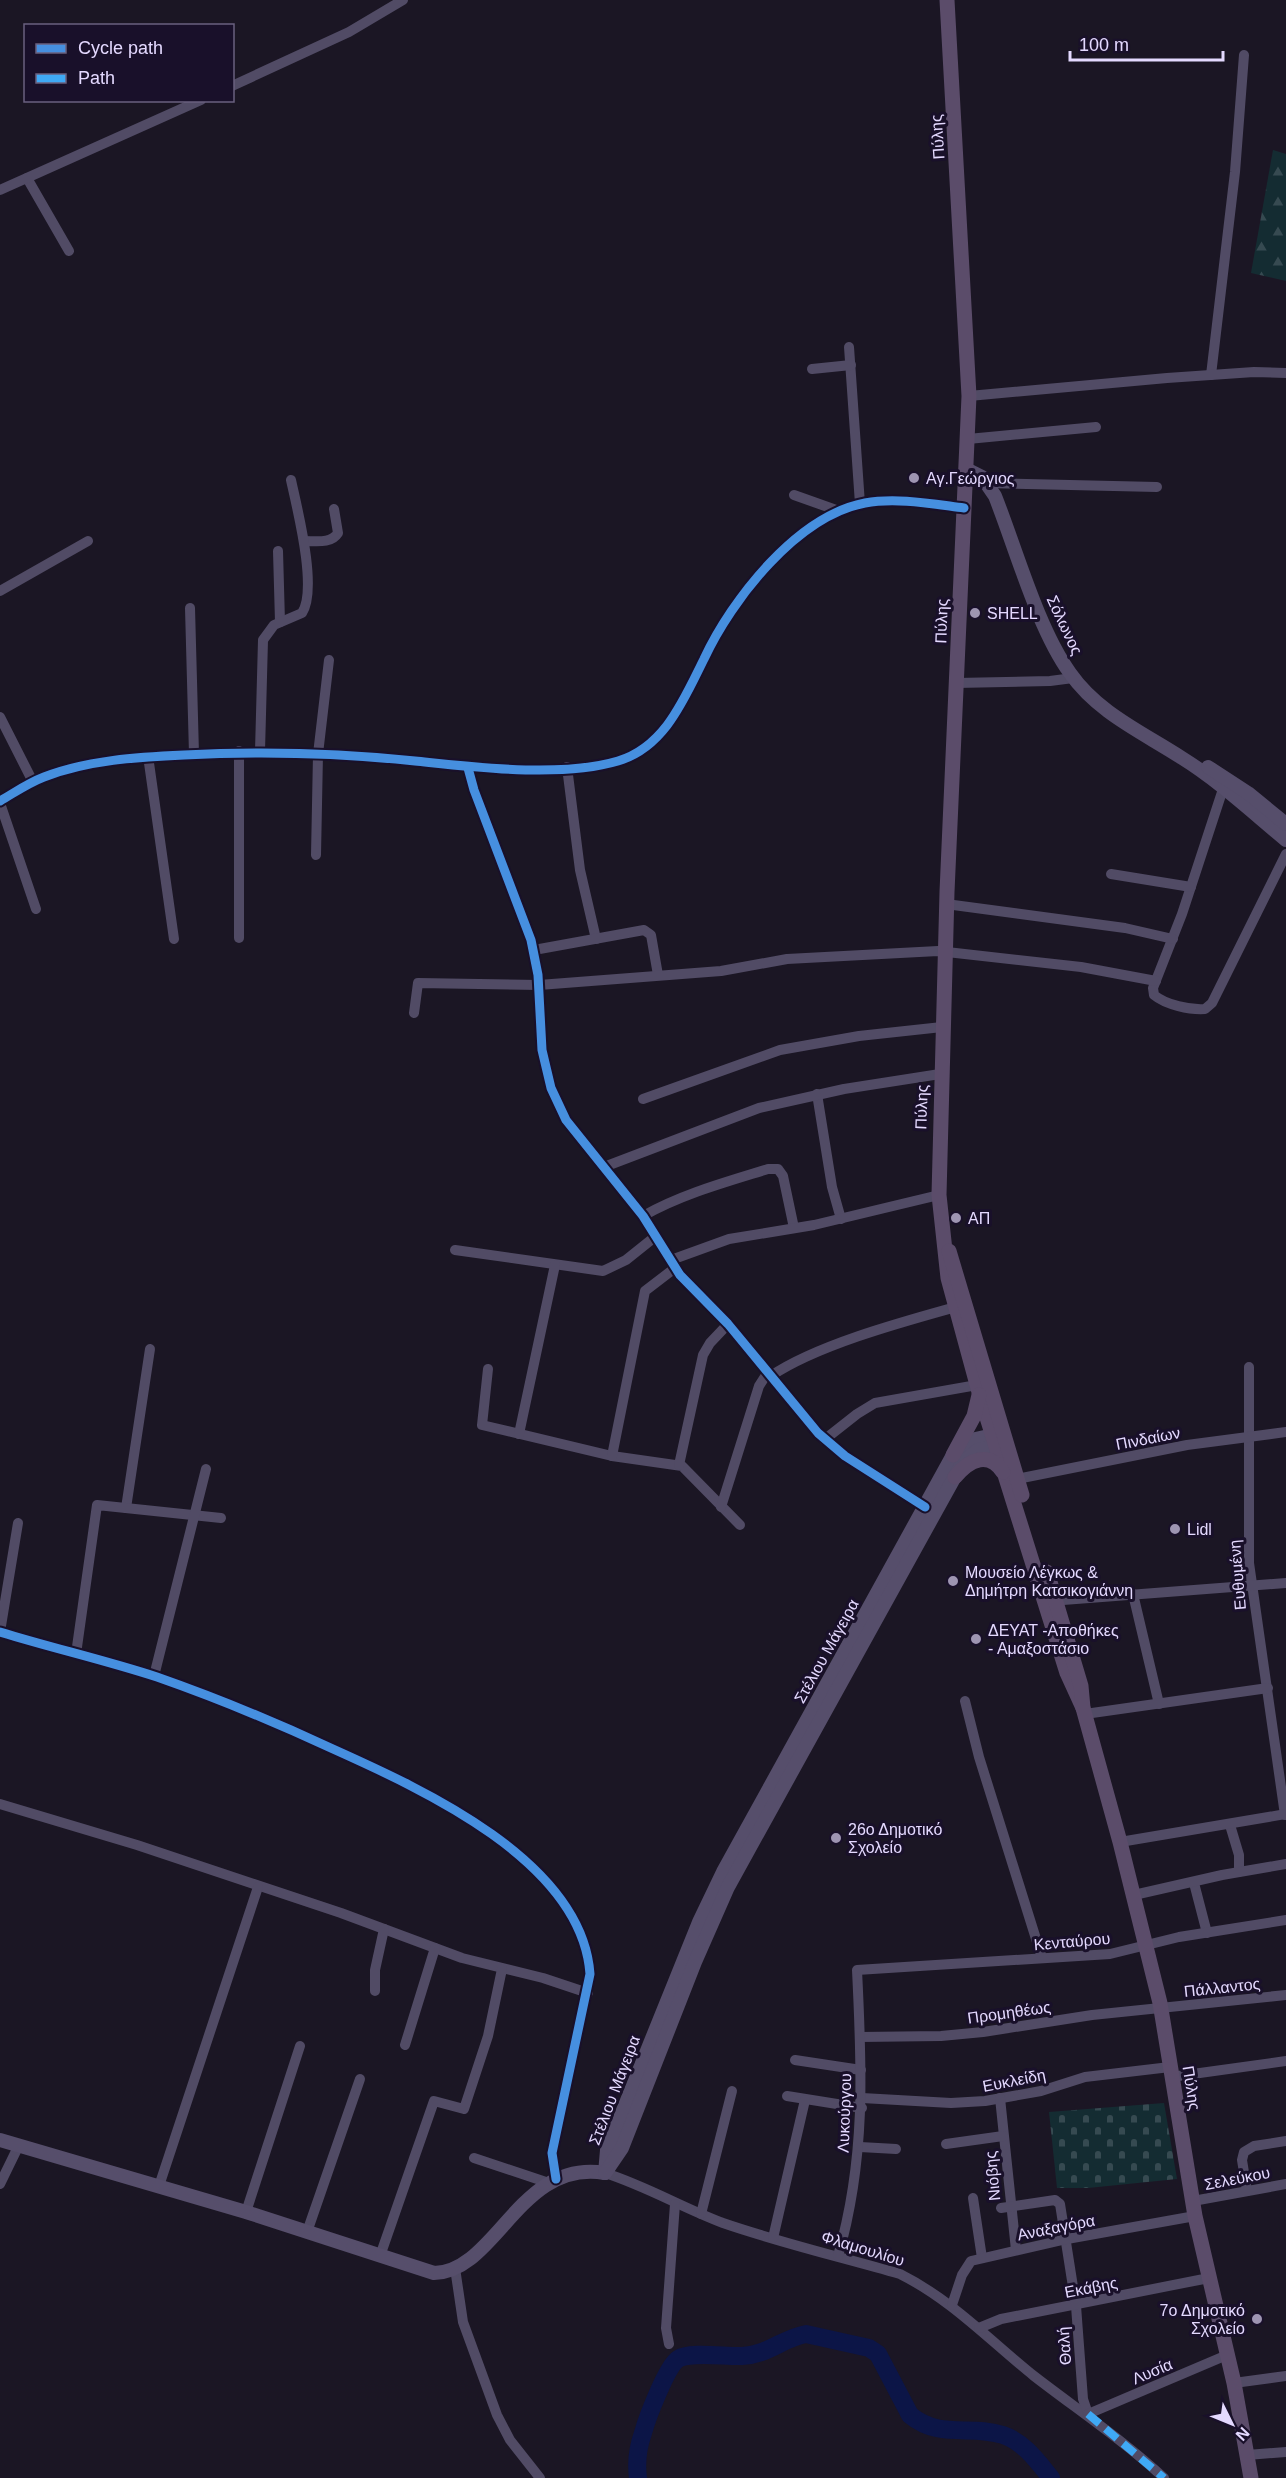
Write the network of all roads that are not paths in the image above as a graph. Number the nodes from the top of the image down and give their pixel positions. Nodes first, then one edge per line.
1 (403, 0) edge
2 (946, 0) edge
3 (1244, 55) dead end
4 (234, 85) edge
5 (197, 102) edge
6 (27, 178) junction
7 (0, 190) edge
8 (69, 251) dead end
9 (849, 347) dead end
10 (851, 364) junction
11 (812, 369) dead end
12 (1286, 373) edge
13 (1211, 375) junction
14 (969, 396) junction
15 (1096, 427) dead end
16 (968, 439) junction
17 (966, 469) junction
18 (291, 480) dead end
19 (987, 483) junction
20 (1157, 487) dead end
21 (794, 495) dead end
22 (860, 504) junction
23 (964, 508) junction
24 (334, 509) dead end
25 (839, 511) junction
26 (88, 541) dead end
27 (304, 541) junction
28 (278, 551) dead end
29 (0, 591) edge
30 (190, 608) dead end
31 (280, 622) junction
32 (329, 660) dead end
33 (1073, 678) junction
34 (956, 683) junction
35 (0, 717) edge
36 (239, 751) junction
37 (260, 751) junction
38 (194, 754) junction
39 (318, 754) junction
40 (148, 756) junction
41 (1182, 758) junction
42 (567, 767) junction
43 (468, 768) junction
44 (33, 782) junction
45 (1223, 789) junction
46 (0, 802) edge
47 (1286, 824) edge
48 (1286, 840) edge
49 (1286, 854) edge
50 (316, 855) dead end
51 (1111, 874) dead end
52 (1191, 887) junction
53 (946, 904) junction
54 (36, 909) dead end
55 (1157, 936) junction
56 (239, 938) dead end
57 (174, 939) dead end
58 (596, 939) junction
59 (1173, 939) junction
60 (534, 950) junction
61 (946, 952) junction
62 (1167, 952) junction
63 (658, 975) junction
64 (1156, 981) junction
65 (539, 985) junction
66 (414, 1013) dead end
67 (942, 1028) junction
68 (940, 1074) junction
69 (817, 1094) junction
70 (643, 1099) dead end
71 (604, 1167) junction
72 (939, 1195) junction
73 (643, 1216) junction
74 (842, 1219) junction
75 (794, 1228) junction
76 (656, 1236) junction
77 (944, 1243) junction
78 (455, 1250) dead end
79 (673, 1264) junction
80 (555, 1265) junction
81 (956, 1307) junction
82 (728, 1324) junction
83 (150, 1349) dead end
84 (1249, 1367) dead end
85 (488, 1369) dead end
86 (770, 1374) junction
87 (978, 1388) junction
88 (1286, 1432) edge
89 (519, 1434) junction
90 (1249, 1436) junction
91 (1000, 1439) junction
92 (824, 1440) junction
93 (953, 1455) junction
94 (612, 1456) junction
95 (679, 1465) junction
96 (206, 1469) dead end
97 (956, 1477) junction
98 (1011, 1477) junction
99 (721, 1507) junction
100 (925, 1507) junction
101 (126, 1508) junction
102 (194, 1515) junction
103 (221, 1518) dead end
104 (18, 1523) dead end
105 (740, 1525) dead end
106 (1286, 1583) edge
107 (1251, 1586) junction
108 (1133, 1594) junction
109 (1051, 1600) junction
110 (0, 1632) edge
111 (76, 1654) junction
112 (154, 1676) junction
113 (1268, 1688) junction
114 (965, 1701) dead end
115 (1159, 1704) junction
116 (1084, 1711) junction
117 (0, 1804) edge
118 (1286, 1814) edge
119 (1230, 1825) junction
120 (1120, 1842) junction
121 (1286, 1864) edge
122 (1239, 1872) junction
123 (1194, 1883) junction
124 (258, 1887) junction
125 (1134, 1895) junction
126 (1286, 1920) edge
127 (384, 1929) junction
128 (1207, 1933) junction
129 (1147, 1945) junction
130 (435, 1948) junction
131 (1042, 1958) junction
132 (502, 1970) junction
133 (857, 1970) joint
134 (375, 1991) dead end
135 (588, 1993) junction
136 (1286, 1995) edge
137 (1161, 2008) junction
138 (860, 2037) junction
139 (405, 2045) dead end
140 (300, 2046) dead end
141 (795, 2060) dead end
142 (1286, 2061) edge
143 (861, 2070) junction
144 (1171, 2072) junction
145 (360, 2079) dead end
146 (732, 2091) dead end
147 (787, 2096) dead end
148 (1000, 2098) junction
149 (805, 2100) junction
150 (862, 2103) junction
151 (1003, 2136) junction
152 (0, 2140) edge
153 (1286, 2141) edge
154 (946, 2144) dead end
155 (19, 2145) junction
156 (860, 2147) junction
157 (896, 2149) dead end
158 (474, 2158) dead end
159 (605, 2173) junction
160 (552, 2181) junction
161 (0, 2184) edge
162 (1286, 2184) edge
163 (159, 2186) junction
164 (1247, 2191) junction
165 (973, 2198) dead end
166 (675, 2204) junction
167 (1005, 2207) junction
168 (1194, 2208) junction
169 (246, 2212) junction
170 (701, 2214) junction
171 (307, 2232) junction
172 (773, 2238) junction
173 (1067, 2239) junction
174 (1016, 2250) junction
175 (380, 2256) junction
176 (838, 2256) junction
177 (982, 2258) junction
178 (455, 2268) junction
179 (1209, 2278) junction
180 (952, 2305) junction
181 (1076, 2306) junction
182 (979, 2328) junction
183 (669, 2344) dead end
184 (1227, 2355) junction
185 (1286, 2376) edge
186 (1234, 2383) junction
187 (1088, 2415) junction
188 (1286, 2452) edge
189 (1247, 2455) junction
190 (540, 2478) edge
191 (1164, 2478) edge
192 (1251, 2478) edge

1 - 4 street
2 - 14 main road, Πύλης
3 - 13 street
5 - 6 street
6 - 7 street
6 - 8 street
9 - 10 street
10 - 11 street
10 - 22 street
12 - 13 street
13 - 14 street
14 - 16 main road, Πύλης
15 - 16 street
16 - 17 main road, Πύλης
17 - 19 main road, Σόλωνος
17 - 23 main road, Πύλης
18 - 27 street
19 - 20 street
19 - 33 main road, Σόλωνος
21 - 25 street
22 - 23 street
22 - 25 street
23 - 34 main road, Πύλης
24 - 27 street
25 - 42 street
26 - 29 street
27 - 31 street
28 - 31 street
30 - 38 street
31 - 37 street
32 - 39 street
33 - 34 street
33 - 41 main road, Σόλωνος
34 - 53 main road, Πύλης
35 - 44 street
36 - 37 street
36 - 38 street
36 - 56 street
37 - 39 street
38 - 40 street
39 - 43 street
39 - 50 street
40 - 44 street
40 - 57 street
41 - 45 main road, Σόλωνος
41 - 47 main road, Σόλωνος
42 - 43 street
42 - 58 street
43 - 60 street
44 - 46 street
45 - 48 main road, Σόλωνος
45 - 52 street
46 - 54 street
49 - 64 street
51 - 52 street
52 - 59 street
53 - 55 street
53 - 61 main road, Πύλης
55 - 59 street
55 - 62 street
58 - 60 street
58 - 63 street
59 - 62 street
60 - 65 street
61 - 63 street
61 - 64 street
61 - 67 main road, Πύλης
62 - 64 street
63 - 65 street
65 - 66 street
65 - 71 street
67 - 68 main road, Πύλης
67 - 70 street
68 - 69 street
68 - 72 main road, Πύλης
69 - 71 street
69 - 74 street
71 - 73 street
72 - 74 street
72 - 77 main road, Πύλης
73 - 75 street
73 - 76 street
74 - 75 street
75 - 79 street
76 - 79 street
76 - 80 street
77 - 81 main road, Πύλης
77 - 91 main road, Πύλης
78 - 80 street
79 - 82 street
79 - 94 street
80 - 89 street
81 - 86 street
81 - 87 main road, Πύλης
82 - 86 street
82 - 95 street
83 - 101 street
84 - 90 street, Ευθυμένη
85 - 89 street
86 - 92 street
86 - 99 street
87 - 91 main road, Πύλης
87 - 92 street
87 - 93 main road
88 - 90 street, Πινδαίων
89 - 94 street
90 - 98 street, Πινδαίων
90 - 107 street, Ευθυμένη
91 - 93 main road
91 - 97 main road, Στέλιου Μάγειρα
91 - 98 main road, Πύλης
92 - 100 street
93 - 100 main road, Στέλιου Μάγειρα
94 - 95 street
95 - 99 street
96 - 102 street
97 - 98 main road
97 - 159 main road, Στέλιου Μάγειρα
98 - 109 main road, Πύλης
99 - 105 street
100 - 159 main road, Στέλιου Μάγειρα
101 - 102 street
101 - 111 street
102 - 103 street
102 - 112 street
104 - 110 street
106 - 107 street
107 - 108 street
107 - 113 street, Ευθυμένη
108 - 109 street
108 - 115 street
109 - 116 main road, Πύλης
110 - 111 street
111 - 112 street
112 - 135 street
113 - 115 street
113 - 118 street, Ευθυμένη
114 - 131 street
115 - 116 street
116 - 120 main road, Πύλης
117 - 124 street
118 - 119 street
119 - 120 street
119 - 122 street
120 - 125 main road, Πύλης
121 - 122 street
122 - 123 street
123 - 125 street
123 - 128 street
124 - 127 street
124 - 163 street
125 - 129 main road, Πύλης
126 - 128 street, Κενταύρου
127 - 130 street
127 - 134 street
128 - 129 street, Κενταύρου
129 - 131 street, Κενταύρου
129 - 137 main road, Πύλης
130 - 132 street
130 - 139 street
131 - 133 street, Κενταύρου
132 - 135 street
132 - 175 street
133 - 138 street, Λυκούργου
135 - 160 street
136 - 137 street, Πάλλαντος
137 - 138 street, Προμηθέως
137 - 144 main road, Πύλης
138 - 143 street, Λυκούργου
140 - 169 street
141 - 143 street
142 - 144 street, Ευκλείδη
143 - 150 street, Λυκούργου
144 - 148 street, Ευκλείδη
144 - 168 main road, Πύλης
145 - 171 street
146 - 170 street
147 - 149 street, Ευκλείδη
148 - 150 street, Ευκλείδη
148 - 151 street, Νιόβης
149 - 150 street, Ευκλείδη
149 - 172 street
150 - 156 street, Λυκούργου
151 - 154 street
151 - 167 street, Νιόβης
152 - 155 main road
153 - 164 street
155 - 161 street
155 - 163 main road
156 - 157 street
156 - 176 street, Λυκούργου
158 - 160 street
159 - 160 main road
159 - 166 street, Φλαμουλίου
160 - 178 main road
162 - 164 street, Σελεύκου
163 - 169 main road
164 - 168 street, Σελεύκου
165 - 177 street
166 - 170 street, Φλαμουλίου
166 - 183 street
167 - 173 street, Θαλή
167 - 174 street, Νιόβης
168 - 173 street, Αναξαγόρα
168 - 179 main road, Πύλης
169 - 171 main road
170 - 172 street, Φλαμουλίου
171 - 175 main road
172 - 176 street, Φλαμουλίου
173 - 174 street, Αναξαγόρα
173 - 181 street, Θαλή
174 - 177 street, Αναξαγόρα
175 - 178 main road
176 - 180 street, Φλαμουλίου
177 - 180 street
178 - 190 street
179 - 181 street, Εκάβης
179 - 184 main road, Πύλης
180 - 182 street, Φλαμουλίου
181 - 182 street, Εκάβης
181 - 187 street, Θαλή
182 - 187 street, Φλαμουλίου
184 - 186 main road, Πύλης
184 - 187 street, Λυσία
185 - 186 street
186 - 189 main road, Πύλης
187 - 191 street, Φλαμουλίου
188 - 189 street
189 - 192 main road, Πύλης

